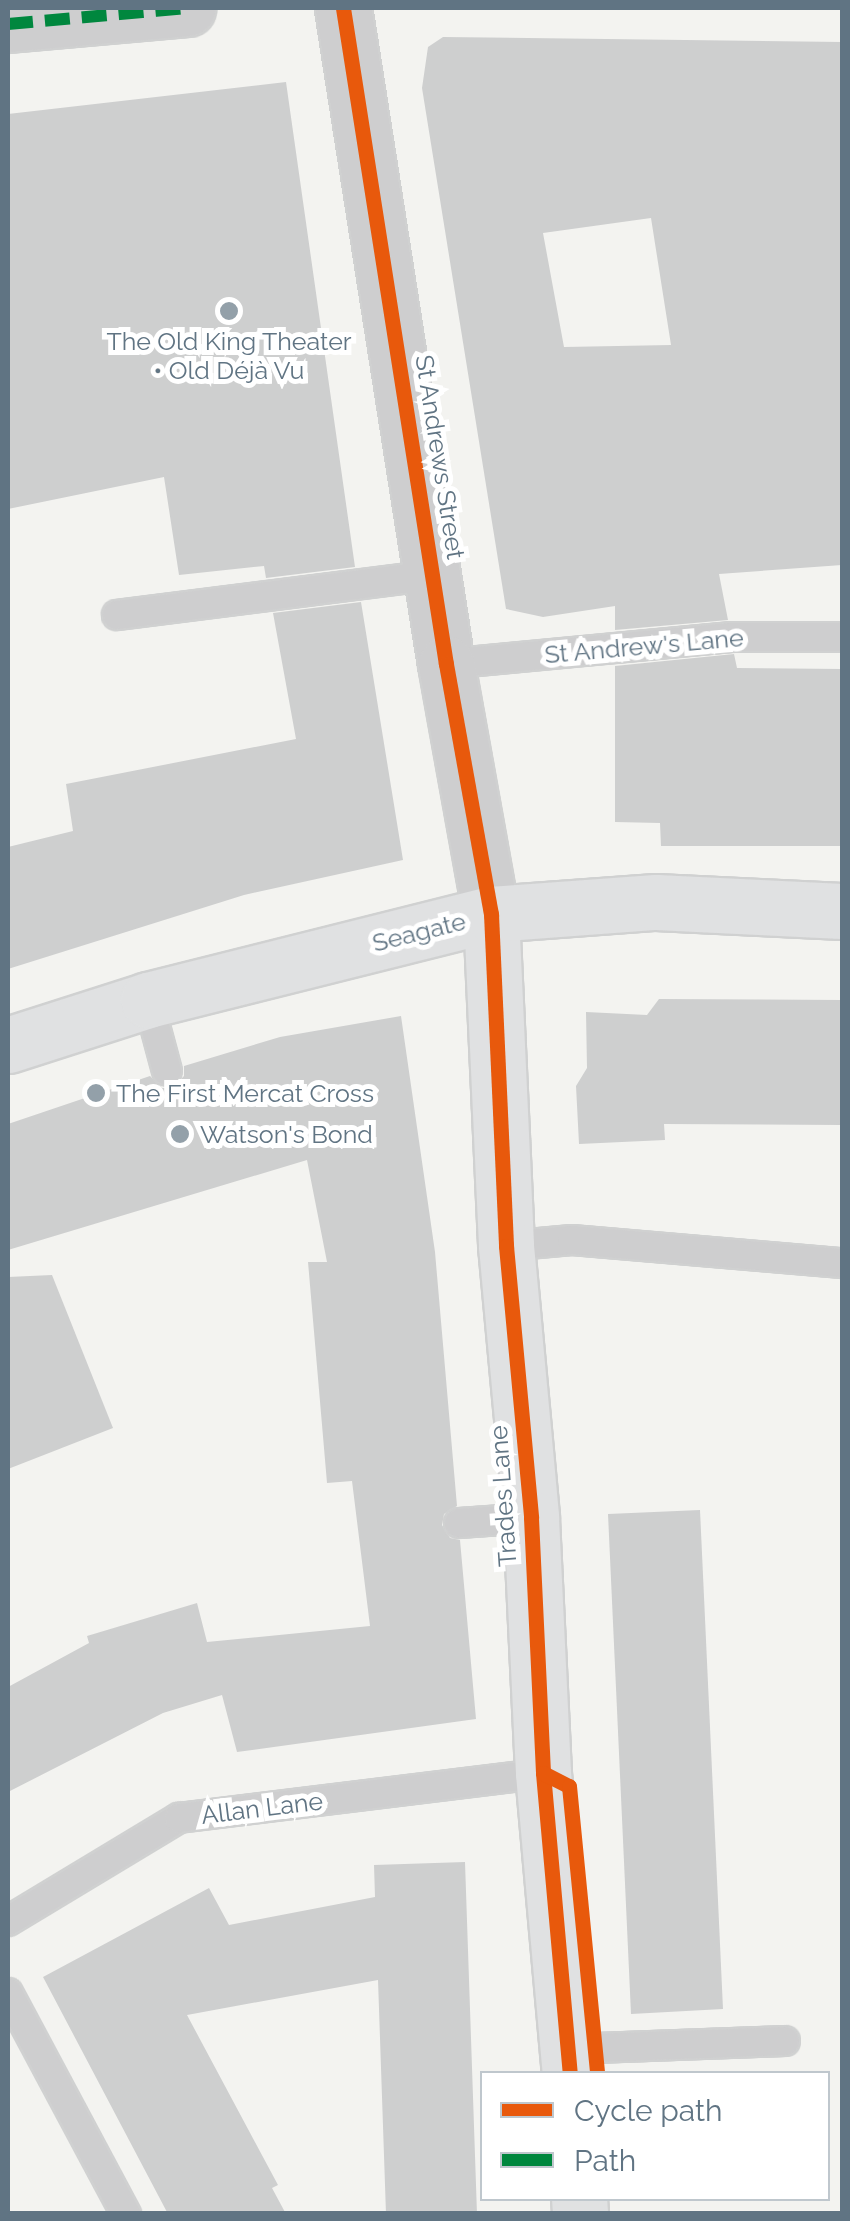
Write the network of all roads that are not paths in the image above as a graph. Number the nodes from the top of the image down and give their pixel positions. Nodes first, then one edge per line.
1 (188, 8) edge
2 (343, 8) edge
3 (8, 24) edge
4 (433, 575) junction
5 (117, 615) dead end
6 (842, 637) edge
7 (446, 664) junction
8 (842, 911) edge
9 (491, 914) junction
10 (148, 1000) junction
11 (8, 1044) edge
12 (167, 1071) dead end
13 (506, 1246) junction
14 (842, 1263) edge
15 (531, 1518) junction
16 (459, 1523) dead end
17 (543, 1773) junction
18 (8, 1921) edge
19 (8, 1993) edge
20 (785, 2041) dead end
21 (570, 2061) edge
22 (126, 2214) edge

1 - 3 street
2 - 4 street, St Andrews Street
4 - 5 lane
4 - 7 street, St Andrews Street
6 - 7 lane, St Andrew's Lane
7 - 9 street, St Andrews Street
8 - 9 street, Seagate
9 - 10 street, Seagate
9 - 13 street, Trades Lane
10 - 11 street, Seagate
10 - 12 lane
13 - 14 lane
13 - 15 street, Trades Lane
15 - 16 lane
15 - 17 street, Trades Lane
17 - 18 lane, Allan Lane
17 - 21 street, Trades Lane
19 - 22 lane
20 - 21 lane

